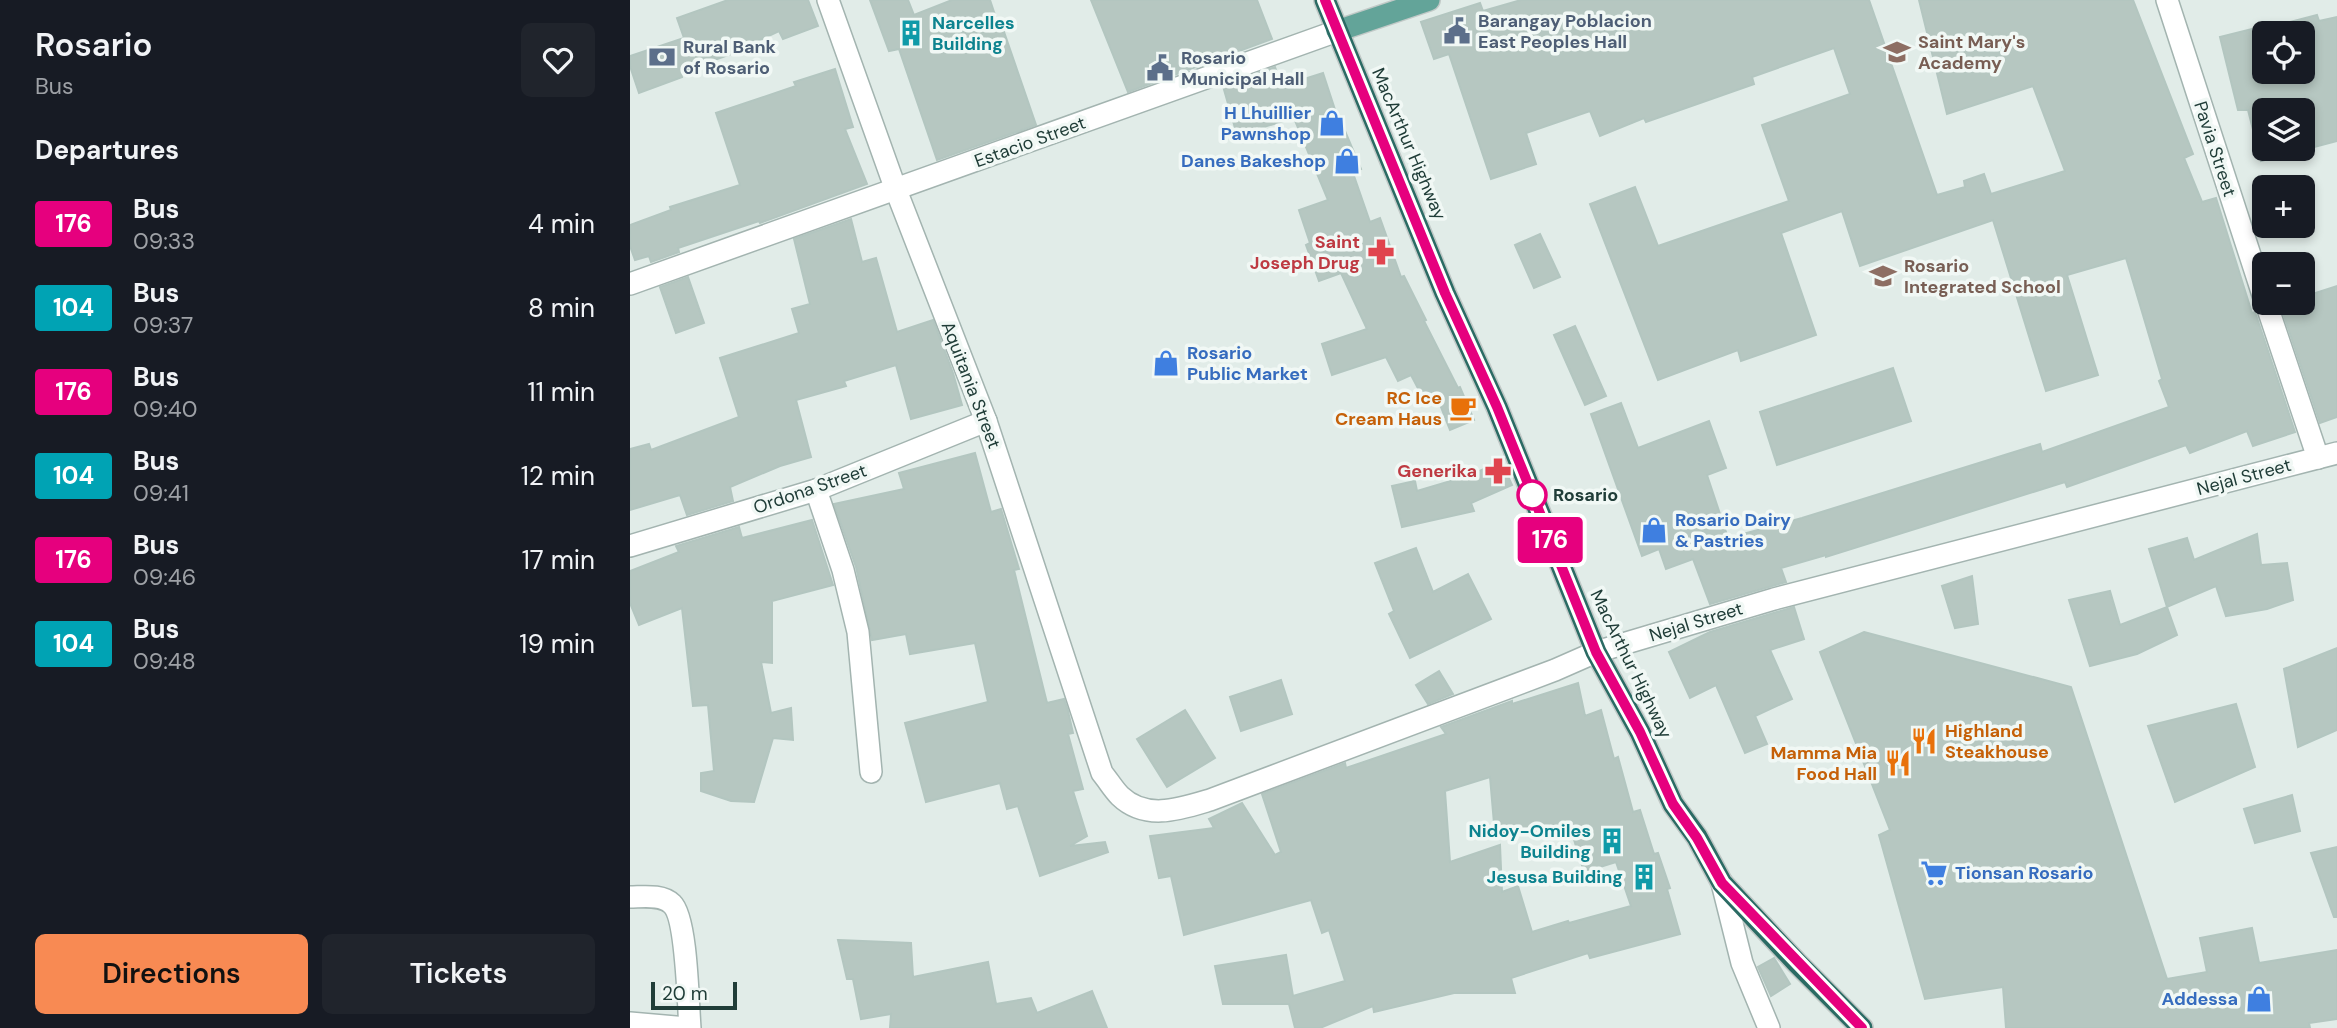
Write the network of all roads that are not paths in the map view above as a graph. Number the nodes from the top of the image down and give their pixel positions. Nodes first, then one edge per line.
1 (828, 0) edge
2 (1325, 0) edge
3 (1429, 0) edge
4 (2167, 0) edge
5 (1337, 31) junction
6 (896, 190) junction
7 (2252, 260) edge
8 (630, 284) edge
9 (2271, 315) edge
10 (986, 421) junction
11 (2327, 455) edge
12 (816, 490) junction
13 (630, 546) edge
14 (1596, 652) junction
15 (871, 772) dead end
16 (1102, 773) joint
17 (1722, 883) junction
18 (630, 897) edge
19 (630, 1023) edge
20 (689, 1028) edge
21 (1769, 1028) edge
22 (1862, 1028) edge

1 - 6 street, Aquitania Street
2 - 5 highway, MacArthur Highway
3 - 5 main road, Estacio Street
4 - 7 street, Pavia Street
5 - 6 street, Estacio Street
5 - 14 highway, MacArthur Highway
6 - 8 street, Estacio Street
6 - 10 street, Aquitania Street
9 - 11 street, Pavia Street
10 - 12 street, Ordona Street
10 - 16 street, Aquitania Street
11 - 14 street, Nejal Street
12 - 13 street, Ordona Street
12 - 15 street
14 - 16 street, Nejal Street
14 - 17 highway, MacArthur Highway
17 - 21 street
17 - 22 highway, MacArthur Highway
18 - 20 street
19 - 20 street

